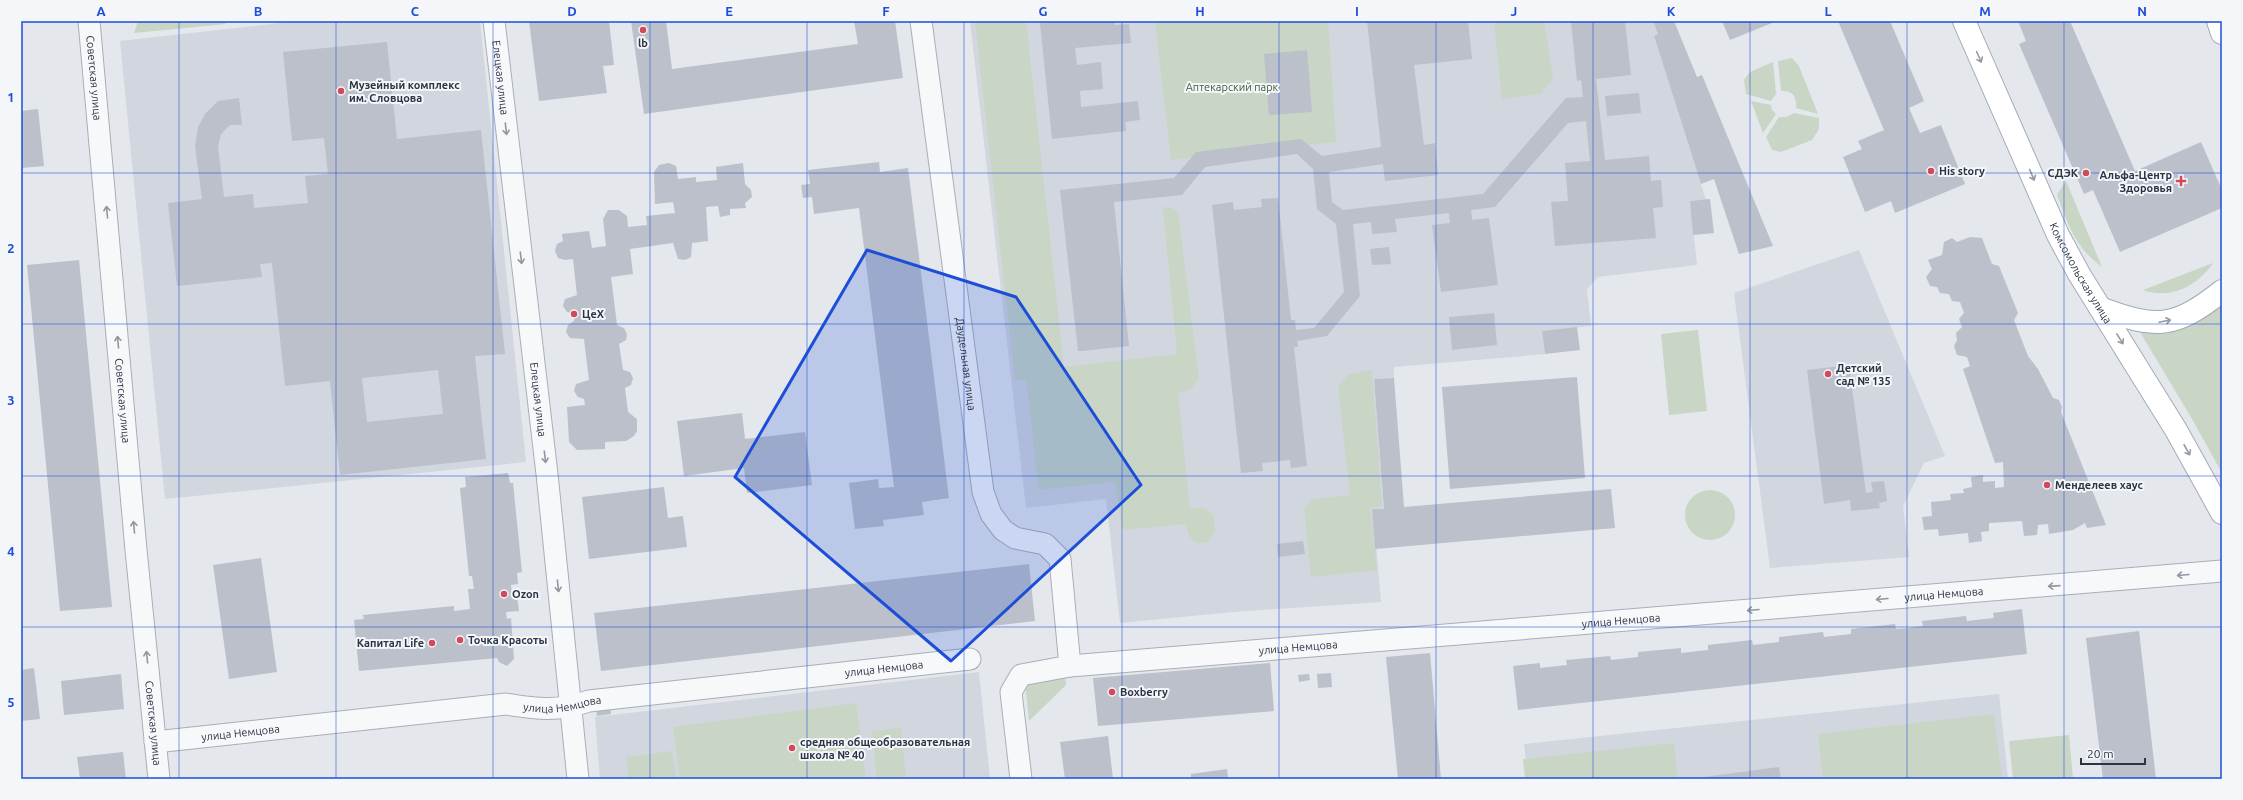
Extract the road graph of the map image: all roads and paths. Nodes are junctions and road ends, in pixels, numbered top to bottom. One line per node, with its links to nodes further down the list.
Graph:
1 (89, 21): 14 (street, Советская улица, one-way to 1)
2 (494, 21): 13 (street, Елецкая улица, one-way to 13)
3 (921, 21): 12 (street, Даудельная улица)
4 (1964, 21): 8 (main road, Комсомольская улица, one-way to 8)
5 (2218, 21): 6 (main road)
6 (2222, 33)
7 (2222, 291): 8 (main road, one-way to 7)
8 (2100, 308): 9 (main road, Комсомольская улица, one-way to 9)
9 (2222, 513)
10 (2222, 571): 12 (street, улица Немцова, one-way to 12)
11 (970, 659): 13 (street, улица Немцова)
12 (1070, 666): 17 (street, улица Немцова)
13 (570, 707): 14 (street, улица Немцова); 16 (street, Елецкая улица)
14 (155, 742): 15 (street, Советская улица)
15 (159, 779)
16 (578, 779)
17 (1021, 779)

